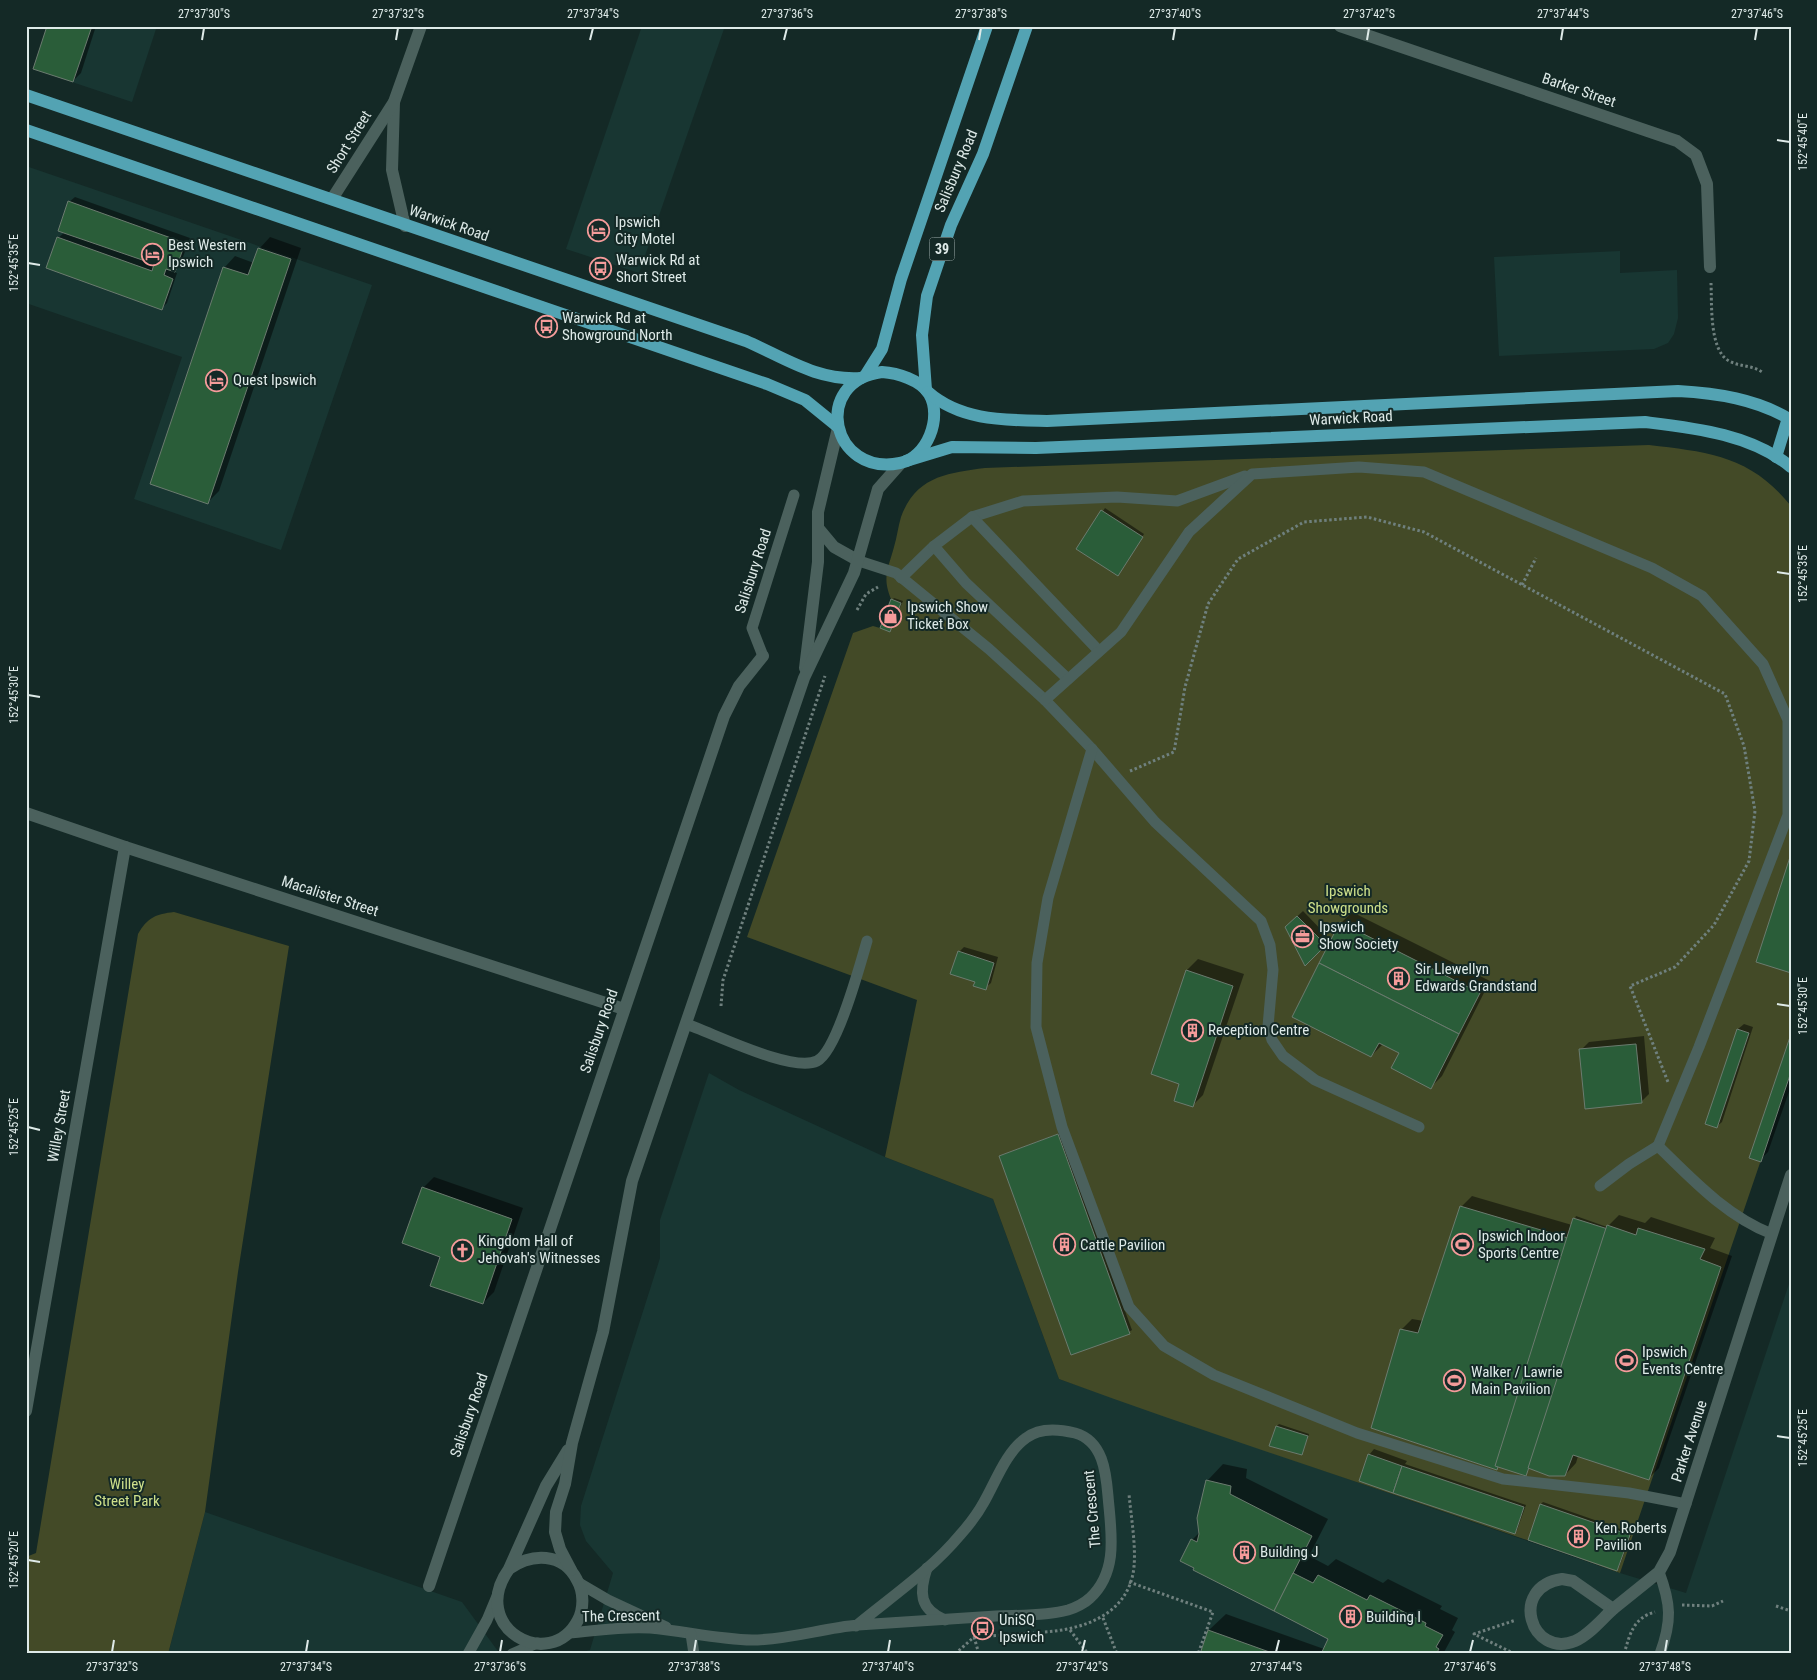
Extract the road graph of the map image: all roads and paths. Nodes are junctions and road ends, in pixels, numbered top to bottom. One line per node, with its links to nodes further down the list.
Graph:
1 (420, 26): 6 (street, Short Street)
2 (987, 26): 12 (main road, Salisbury Road / 39)
3 (1027, 26): 13 (main road, Salisbury Road / 39)
4 (1340, 26): 10 (street, Barker Street)
5 (26, 95): 8 (main road, Warwick Road)
6 (394, 102): 8 (street, Short Street); 9 (street, Short Street)
7 (26, 130): 15 (main road)
8 (332, 199): 9 (main road, Warwick Road)
9 (405, 226): 12 (main road, Warwick Road)
10 (1710, 267): 11 (path)
11 (1762, 372)
12 (863, 377): 13 (main road); 15 (main road)
13 (927, 391): 14 (main road, Warwick Road); 18 (main road)
14 (1789, 419): 17 (main road)
15 (838, 427): 18 (main road); 23 (street)
16 (1791, 448): 17 (main road)
17 (1776, 457): 18 (main road, Warwick Road); 19 (main road, Warwick Road)
18 (904, 462): 26 (street)
19 (1791, 467)
20 (1252, 474): 22 (lane); 31 (lane); 39 (lane)
21 (794, 495): 32 (lane, Salisbury Road)
22 (972, 517): 24 (lane); 31 (lane)
23 (819, 529): 26 (street); 34 (street)
24 (934, 546): 27 (lane); 35 (lane)
25 (1536, 558): 28 (path)
26 (859, 561): 27 (lane); 34 (street)
27 (901, 578): 36 (lane)
28 (1522, 585): 38 (path); 46 (path)
29 (878, 587): 30 (path)
30 (853, 616)
31 (1099, 651): 35 (lane)
32 (763, 656): 44 (street, Salisbury Road)
33 (826, 674): 43 (path)
34 (804, 678): 45 (street)
35 (1068, 679): 36 (lane)
36 (1045, 700): 37 (lane)
37 (1092, 749): 38 (lane); 54 (lane)
38 (1118, 776): 47 (lane)
39 (1790, 791): 46 (lane)
40 (26, 813): 41 (street, Macalister Street)
41 (124, 847): 44 (street, Macalister Street); 52 (street, Willey Street)
42 (867, 942): 45 (lane)
43 (721, 1006)
44 (624, 1009): 61 (street, Salisbury Road)
45 (686, 1024): 53 (street)
46 (1676, 1103): 48 (lane)
47 (1419, 1126)
48 (1658, 1146): 50 (lane); 51 (lane)
49 (1791, 1175): 51 (street, Parker Avenue)
50 (1600, 1186)
51 (1772, 1234): 54 (street, Parker Avenue)
52 (26, 1411)
53 (572, 1443): 56 (street); 57 (street)
54 (1686, 1504): 58 (street, Parker Avenue)
55 (927, 1568): 67 (lane, The Crescent); 69 (lane); 70 (lane, The Crescent)
56 (509, 1569): 57 (street); 62 (street)
57 (571, 1570): 60 (street)
58 (1659, 1572): 64 (street, Parker Avenue); 86 (lane)
59 (1129, 1582): 84 (path)
60 (579, 1583): 72 (lane, The Crescent); 73 (street)
61 (428, 1586)
62 (497, 1596): 76 (street); 77 (lane)
63 (1776, 1606): 65 (path)
64 (1613, 1609): 66 (street, Parker Avenue); 66 (street)
65 (1791, 1611)
66 (1530, 1617): 85 (path)
67 (969, 1618): 69 (lane, The Crescent); 75 (path)
68 (1103, 1618): 83 (path)
69 (946, 1620): 70 (lane, The Crescent)
70 (856, 1626): 74 (lane, The Crescent)
71 (1070, 1630): 82 (path)
72 (674, 1631): 73 (lane, The Crescent); 74 (lane, The Crescent)
73 (568, 1633): 76 (street)
74 (691, 1634): 79 (lane)
75 (974, 1637): 80 (path); 81 (path)
76 (537, 1643): 78 (lane)
77 (468, 1654)
78 (512, 1654)
79 (694, 1654)
80 (955, 1654)
81 (979, 1654)
82 (1088, 1654)
83 (1116, 1654)
84 (1198, 1654)
85 (1515, 1654)
86 (1660, 1654)

